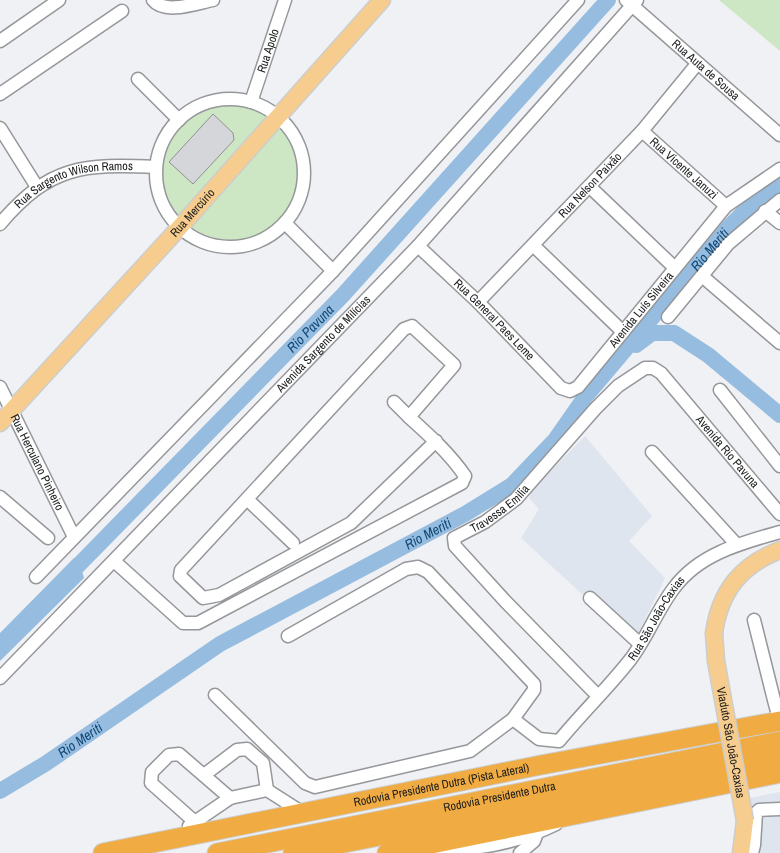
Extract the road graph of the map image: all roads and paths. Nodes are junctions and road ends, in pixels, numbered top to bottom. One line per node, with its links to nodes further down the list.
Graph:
1 (59, 0): 9 (street)
2 (153, 0): 3 (street)
3 (213, 0)
4 (286, 0): 13 (street, Rua Apolo)
5 (382, 0): 14 (main road, Rua Mercúrio)
6 (578, 0): 33 (street)
7 (630, 2): 10 (street, Rua Auta de Sousa); 30 (street, Avenida Sargento de Milícias)
8 (122, 11): 12 (street)
9 (0, 41)
10 (697, 64): 17 (street, Rua Nelson Paixão); 18 (street, Rua Auta de Sousa)
11 (138, 79): 15 (street)
12 (0, 94)
13 (251, 102): 14 (street); 15 (street)
14 (278, 116): 26 (street); 29 (main road, Rua Mercúrio)
15 (179, 120): 19 (street)
16 (0, 128): 21 (street)
17 (642, 130): 22 (street, Rua Nelson Paixão); 24 (street, Rua Vicente Januzi)
18 (780, 135)
19 (156, 167): 21 (street, Rua Sargento Wilson Ramos); 29 (street)
20 (780, 169): 24 (street, Avenida Luís Silveira)
21 (36, 187): 28 (street, Rua Sargento Wilson Ramos)
22 (590, 187): 31 (street, Rua Nelson Paixão); 32 (street)
23 (780, 200): 25 (street, Avenida Luís Silveira)
24 (726, 206): 32 (street, Avenida Luís Silveira)
25 (766, 211): 27 (street); 34 (street, Avenida Luís Silveira)
26 (285, 223): 29 (street); 33 (street)
27 (780, 223)
28 (0, 224)
29 (179, 228): 44 (main road, Rua Mercúrio)
30 (418, 246): 35 (street, Rua General Paes Leme); 59 (street, Avenida Sargento de Milícias)
31 (534, 246): 35 (street, Rua Nelson Paixão); 37 (street)
32 (675, 268): 37 (street, Avenida Luís Silveira)
33 (333, 270): 55 (street)
34 (702, 276): 36 (street, Avenida Luís Silveira); 38 (street)
35 (478, 302): 42 (street, Rua General Paes Leme)
36 (668, 317)
37 (623, 332): 42 (street, Avenida Luís Silveira)
38 (780, 343)
39 (0, 387): 44 (street, Rua Herculano Pinheiro)
40 (675, 388): 52 (street, Avenida Rio Pavuna); 67 (street, Travessa Emilia)
41 (720, 390): 49 (street)
42 (570, 391)
43 (394, 402): 45 (street)
44 (12, 410): 46 (main road, Rua Mercúrio); 55 (street, Rua Herculano Pinheiro)
45 (409, 417): 47 (street); 51 (street)
46 (0, 423)
47 (436, 441): 51 (street); 59 (street)
48 (652, 452): 57 (street)
49 (780, 466)
50 (0, 497): 54 (street)
51 (247, 499): 56 (street)
52 (780, 514)
53 (780, 532): 57 (street, Rua São João-Caxias)
54 (48, 538)
55 (74, 538): 60 (street)
56 (292, 543)
57 (737, 545): 64 (street, Rua São João-Caxias)
58 (780, 550): 92 (main road, Viaduto São João-Caxias, bridge)
59 (114, 561): 65 (street, Avenida Sargento de Milícias)
60 (36, 577)
61 (590, 598): 64 (street)
62 (754, 620): 68 (street)
63 (288, 636): 69 (street)
64 (640, 644): 67 (street, Rua São João-Caxias)
65 (0, 678)
66 (215, 694): 69 (street)
67 (598, 696): 69 (street, Rua São João-Caxias)
68 (780, 711)
69 (513, 719)
70 (780, 721): 78 (highway, Rodovia Presidente Dutra (Pista Lateral))
71 (780, 741): 73 (highway, Rodovia Presidente Dutra)
72 (780, 757): 89 (highway, Rodovia Presidente Dutra)
73 (698, 758): 78 (highway); 88 (highway, Rodovia Presidente Dutra)
74 (780, 773): 81 (highway)
75 (204, 775): 76 (street); 77 (street); 82 (street)
76 (267, 790): 77 (street); 80 (street)
77 (230, 798): 82 (street)
78 (338, 806): 80 (highway, Rodovia Presidente Dutra (Pista Lateral))
79 (780, 809): 93 (street)
80 (303, 813): 84 (highway, Rodovia Presidente Dutra (Pista Lateral))
81 (571, 817): 83 (street); 85 (highway)
82 (195, 822): 84 (street)
83 (537, 833): 86 (street); 91 (street)
84 (168, 840): 87 (highway, Rodovia Presidente Dutra (Pista Lateral))
85 (421, 846): 86 (street); 90 (highway)
86 (469, 852)
87 (103, 853)
88 (217, 853)
89 (293, 853)
90 (387, 853)
91 (520, 853)
92 (742, 853)
93 (752, 853)

